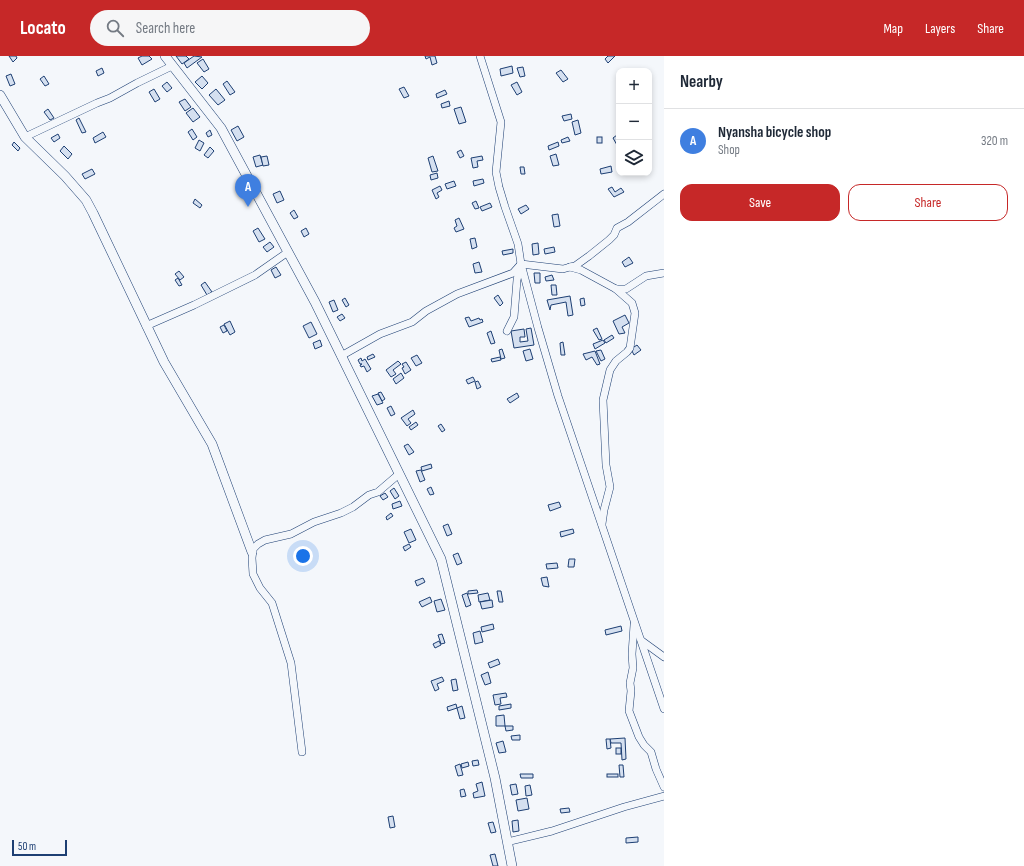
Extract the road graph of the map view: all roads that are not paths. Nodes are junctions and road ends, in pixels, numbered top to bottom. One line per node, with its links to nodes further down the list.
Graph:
1 (165, 56): 3 (street)
2 (480, 56): 8 (street)
3 (172, 66): 5 (street); 7 (street)
4 (0, 95): 5 (street)
5 (25, 137): 12 (street)
6 (664, 194): 9 (street)
7 (288, 252): 12 (street); 14 (street)
8 (521, 264): 9 (street); 13 (street); 14 (street); 16 (street)
9 (570, 268): 11 (street)
10 (664, 273): 11 (street)
11 (616, 289): 16 (street)
12 (146, 326): 17 (street)
13 (507, 331)
14 (341, 356): 15 (street)
15 (399, 474): 17 (street); 25 (street)
16 (602, 526): 18 (street)
17 (252, 552): 22 (street)
18 (634, 621): 19 (street); 23 (street)
19 (642, 641): 20 (street); 21 (street)
20 (664, 657)
21 (664, 709)
22 (302, 752)
23 (664, 787)
24 (664, 796): 25 (street)
25 (507, 842): 26 (street)
26 (512, 866)

